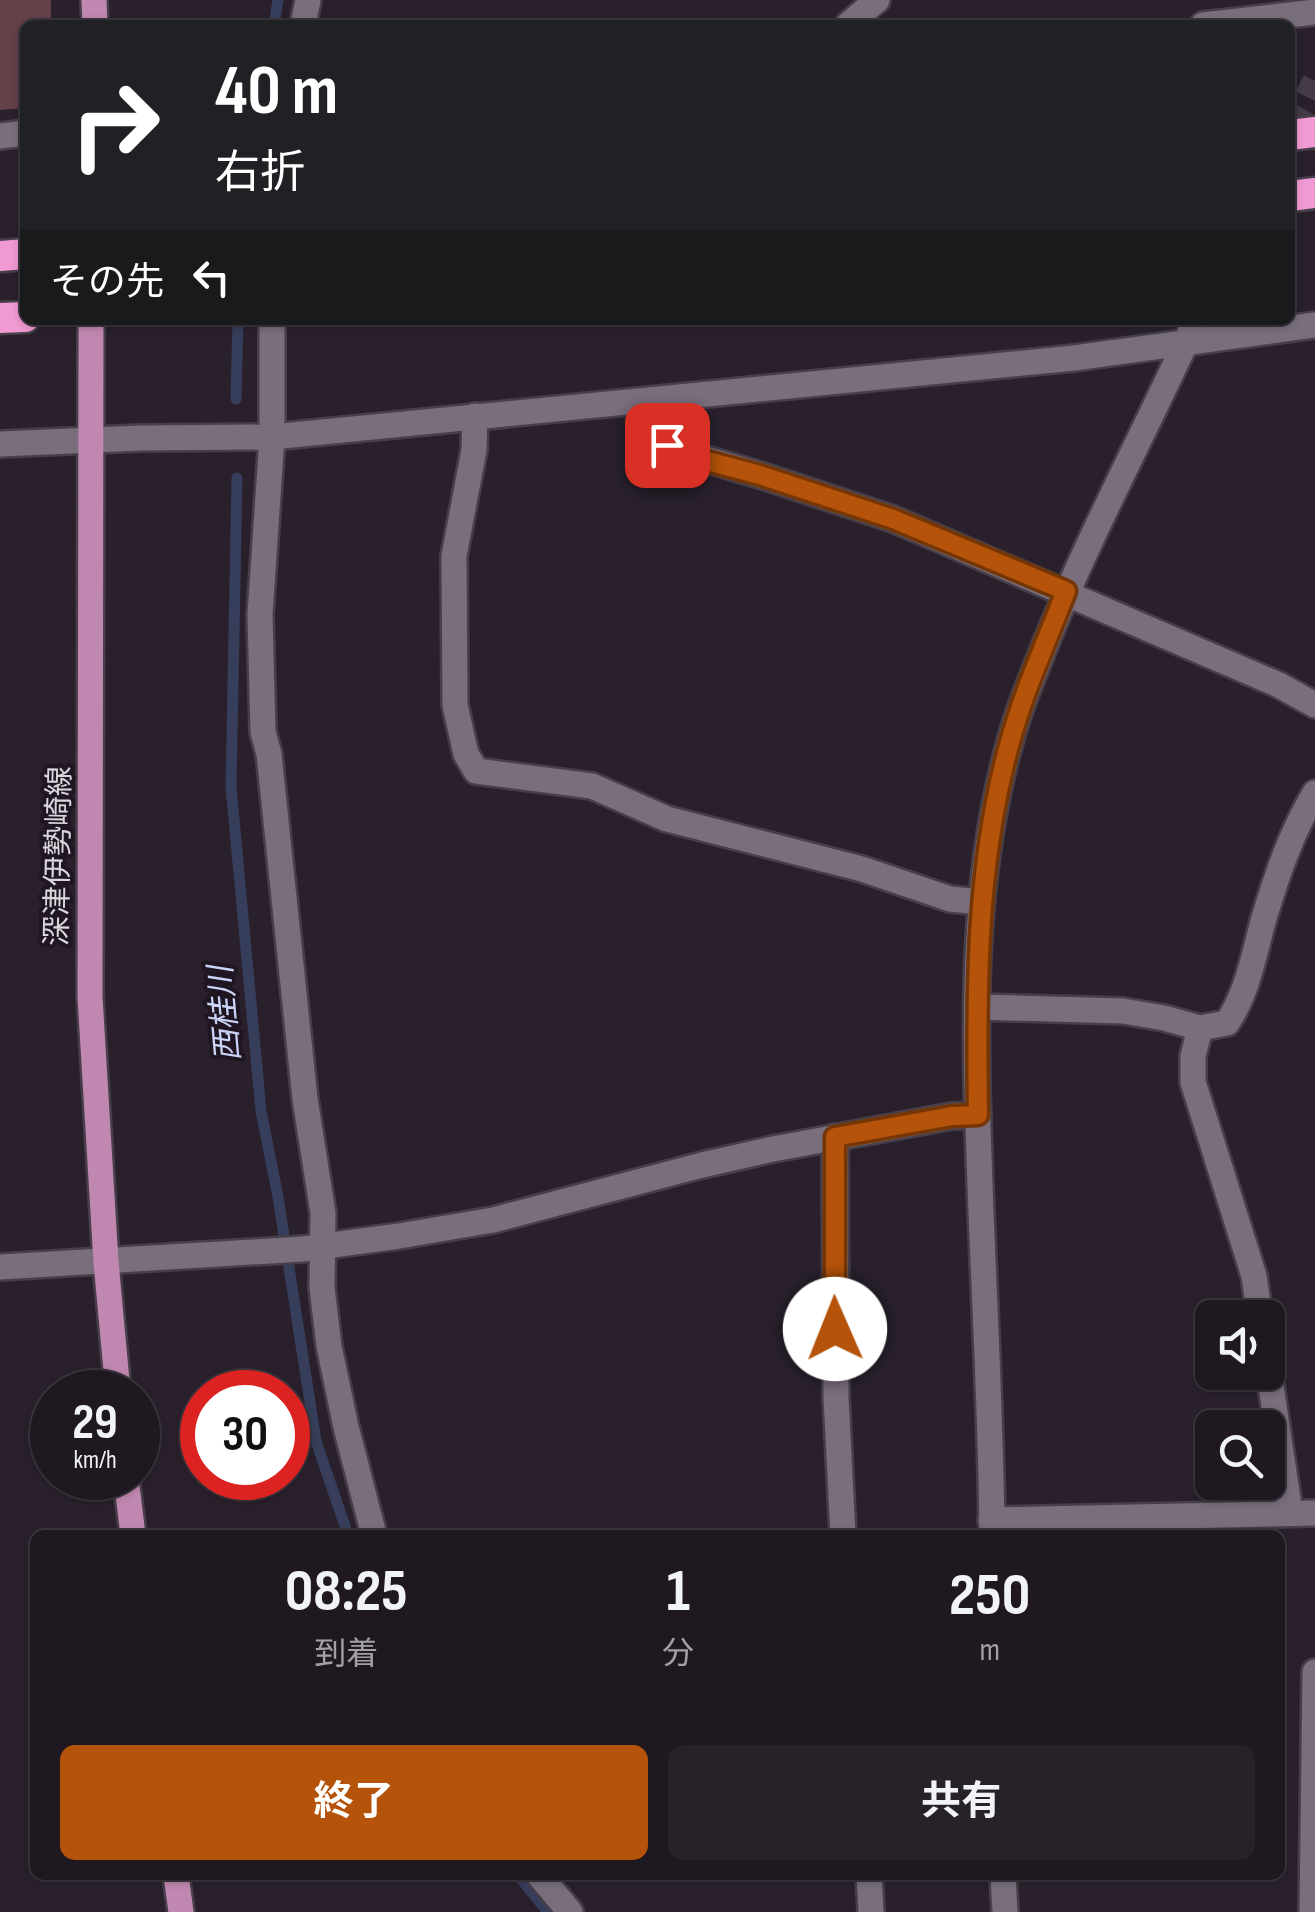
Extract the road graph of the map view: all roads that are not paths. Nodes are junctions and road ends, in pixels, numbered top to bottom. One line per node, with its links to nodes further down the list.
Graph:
1 (876, 0): 3 (street)
2 (1315, 12): 4 (street)
3 (854, 20)
4 (1246, 20)
5 (91, 325): 12 (main road, 深津伊勢崎線)
6 (272, 325): 11 (street)
7 (1315, 325): 8 (street)
8 (1191, 331): 9 (street); 14 (street)
9 (655, 400): 10 (street); 14 (street)
10 (476, 416): 11 (street); 17 (street)
11 (272, 437): 12 (street); 22 (street)
12 (89, 440): 13 (street); 23 (main road, 深津伊勢崎線)
13 (0, 444)
14 (1066, 591): 15 (street); 17 (street)
15 (1315, 705)
16 (1315, 794): 19 (street)
17 (982, 902): 18 (street)
18 (976, 1006): 19 (street); 20 (street)
19 (1200, 1028): 25 (street)
20 (978, 1115): 21 (street); 30 (street)
21 (835, 1137): 22 (street); 33 (street)
22 (313, 1247): 23 (street); 32 (street)
23 (106, 1262): 24 (street); 26 (main road, 深津伊勢崎線)
24 (0, 1268)
25 (1257, 1300)
26 (116, 1370)
27 (1274, 1390): 29 (street)
28 (129, 1500): 31 (main road)
29 (1302, 1512): 30 (street)
30 (992, 1527)
31 (132, 1530)
32 (373, 1530)
33 (843, 1530)
34 (1315, 1672): 43 (street)
35 (177, 1880): 39 (main road)
36 (543, 1880): 40 (street)
37 (870, 1880): 41 (street)
38 (1003, 1880): 42 (street)
39 (181, 1912)
40 (570, 1912)
41 (871, 1912)
42 (1004, 1912)
43 (1312, 1912)

